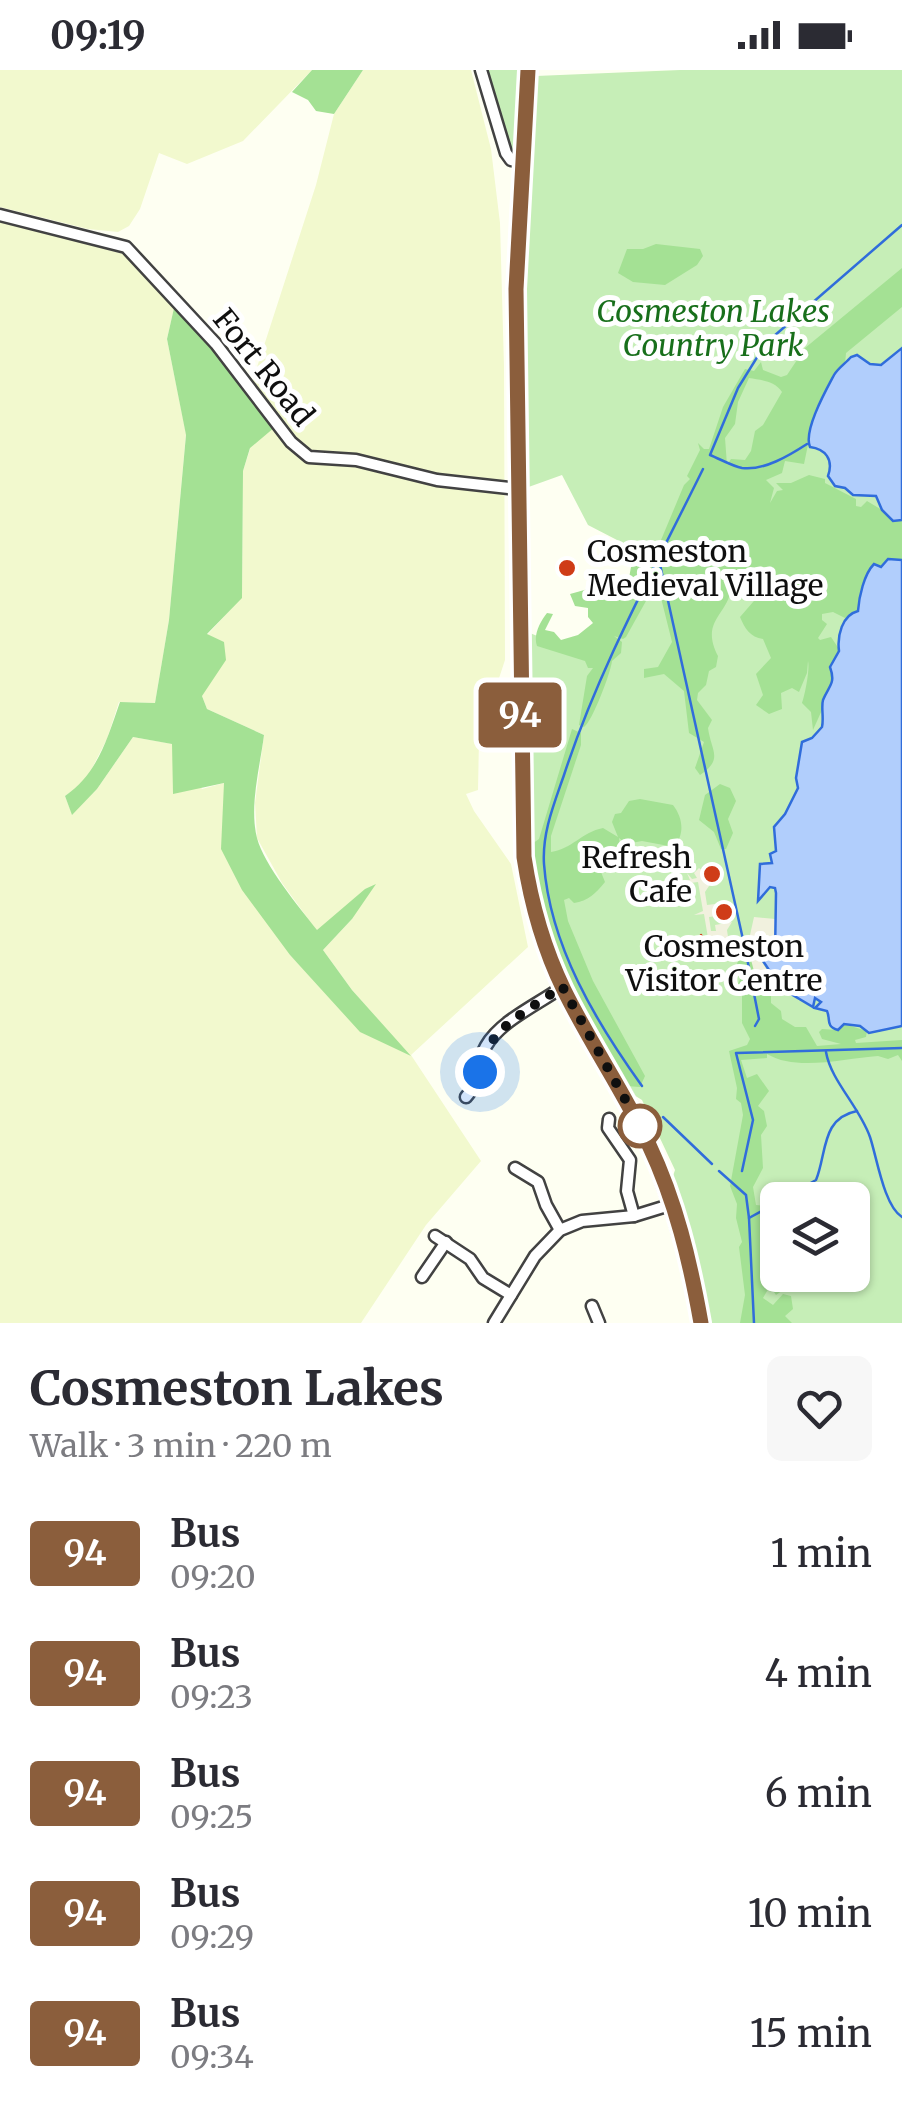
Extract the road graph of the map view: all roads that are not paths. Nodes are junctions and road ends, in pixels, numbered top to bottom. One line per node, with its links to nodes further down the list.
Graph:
1 (481, 70): 3 (street)
2 (528, 70): 3 (main road)
3 (521, 162): 5 (main road)
4 (0, 215): 5 (street, Fort Road)
5 (518, 489): 6 (main road)
6 (562, 986): 7 (street); 10 (main road)
7 (466, 1097)
8 (610, 1120): 11 (street)
9 (515, 1168): 12 (street)
10 (673, 1204): 11 (street); 20 (main road)
11 (634, 1216): 12 (street)
12 (560, 1230): 16 (street)
13 (435, 1236): 14 (street)
14 (446, 1242): 15 (street); 16 (street)
15 (422, 1277)
16 (511, 1295): 18 (street)
17 (592, 1306): 19 (street)
18 (494, 1323)
19 (600, 1323)
20 (701, 1323)

